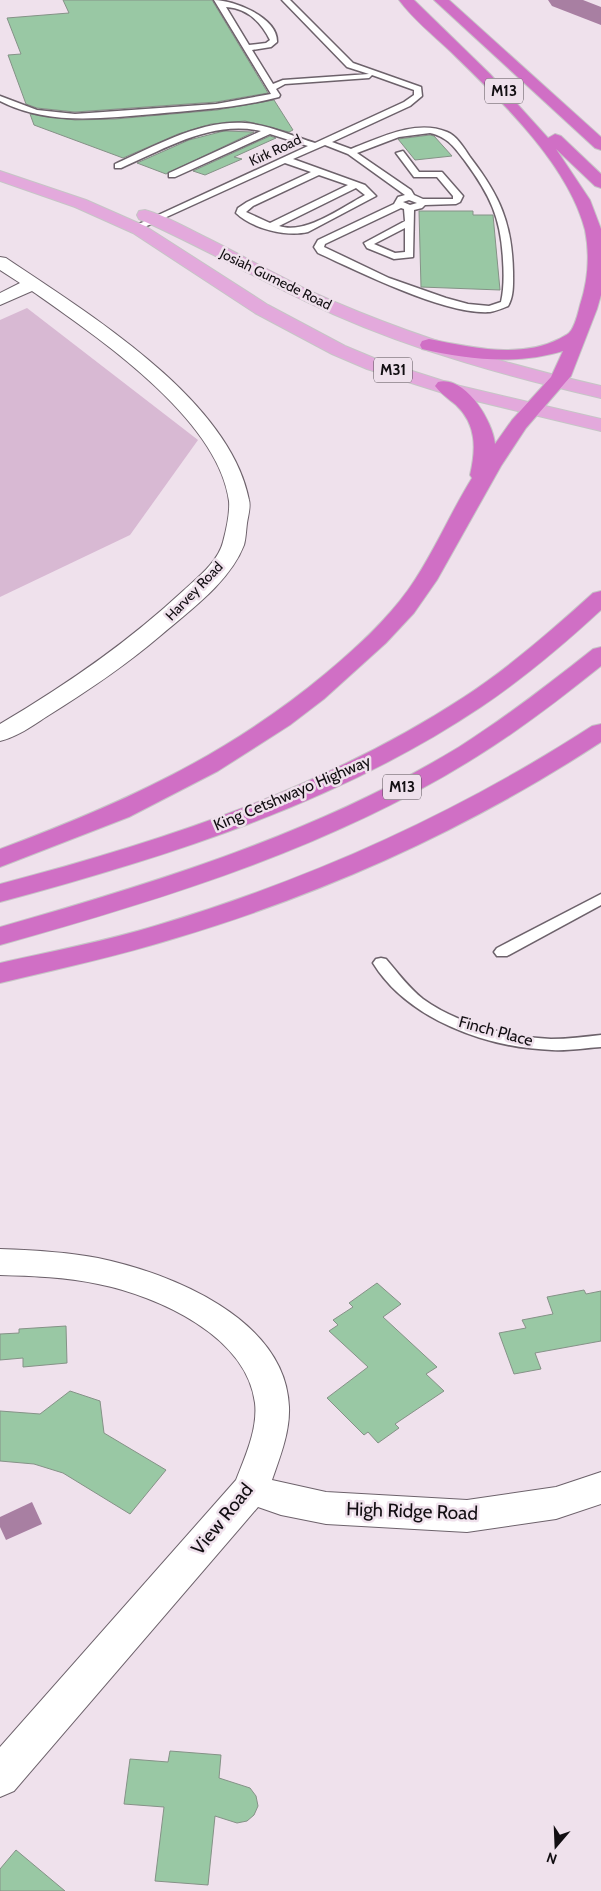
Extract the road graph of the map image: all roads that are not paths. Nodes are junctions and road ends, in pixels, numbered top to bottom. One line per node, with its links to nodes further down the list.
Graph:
1 (286, 0): 7 (lane)
2 (406, 0): 22 (highway, M13); 32 (highway)
3 (441, 0): 5 (highway, M13)
4 (220, 2): 6 (lane); 6 (lane)
5 (468, 24): 10 (highway); 13 (highway, M13)
6 (247, 48): 8 (lane)
7 (378, 76): 8 (lane); 12 (lane, Kirk Road)
8 (271, 88): 9 (lane)
9 (0, 98)
10 (601, 125)
11 (269, 131): 12 (lane); 18 (lane); 20 (lane)
12 (321, 144): 14 (lane); 16 (lane, Kirk Road)
13 (601, 145)
14 (351, 152): 24 (lane); 24 (lane)
15 (400, 153): 24 (lane)
16 (286, 160): 19 (lane); 25 (lane, Kirk Road)
17 (0, 164): 25 (main road, Josiah Gumede Road / M31)
18 (118, 166)
19 (319, 172): 23 (lane); 27 (lane)
20 (172, 175)
21 (0, 176): 28 (main road, Josiah Gumede Road / M31)
22 (601, 183)
23 (355, 185): 27 (lane); 27 (lane)
24 (407, 203): 26 (lane)
25 (155, 219): 28 (lane, Kirk Road); 33 (main road, Josiah Gumede Road / M31)
26 (409, 222): 26 (lane)
27 (272, 226)
28 (135, 228): 35 (main road, Josiah Gumede Road / M31)
29 (4, 270): 30 (street, Harvey Road)
30 (33, 284): 31 (street); 43 (street, Harvey Road)
31 (0, 300)
32 (578, 336): 33 (highway); 34 (highway)
33 (429, 345): 34 (main road, Josiah Gumede Road / M31)
34 (557, 382): 36 (main road, Josiah Gumede Road); 37 (highway)
35 (445, 386): 37 (main road, Josiah Gumede Road / M31); 39 (highway)
36 (601, 392)
37 (530, 410): 38 (main road, Josiah Gumede Road); 39 (highway)
38 (601, 425)
39 (476, 488): 44 (highway)
40 (601, 598): 45 (highway, King Cetshwayo Highway / M13)
41 (601, 654): 47 (highway, M13)
42 (601, 731): 50 (highway)
43 (0, 734)
44 (0, 858)
45 (0, 893)
46 (601, 899): 48 (lane)
47 (0, 936)
48 (502, 952)
49 (381, 963): 51 (lane, Finch Place)
50 (0, 973)
51 (601, 1041)
52 (0, 1262): 54 (street, View Road)
53 (601, 1488): 54 (street, High Ridge Road)
54 (251, 1489): 55 (street, View Road)
55 (0, 1777)

